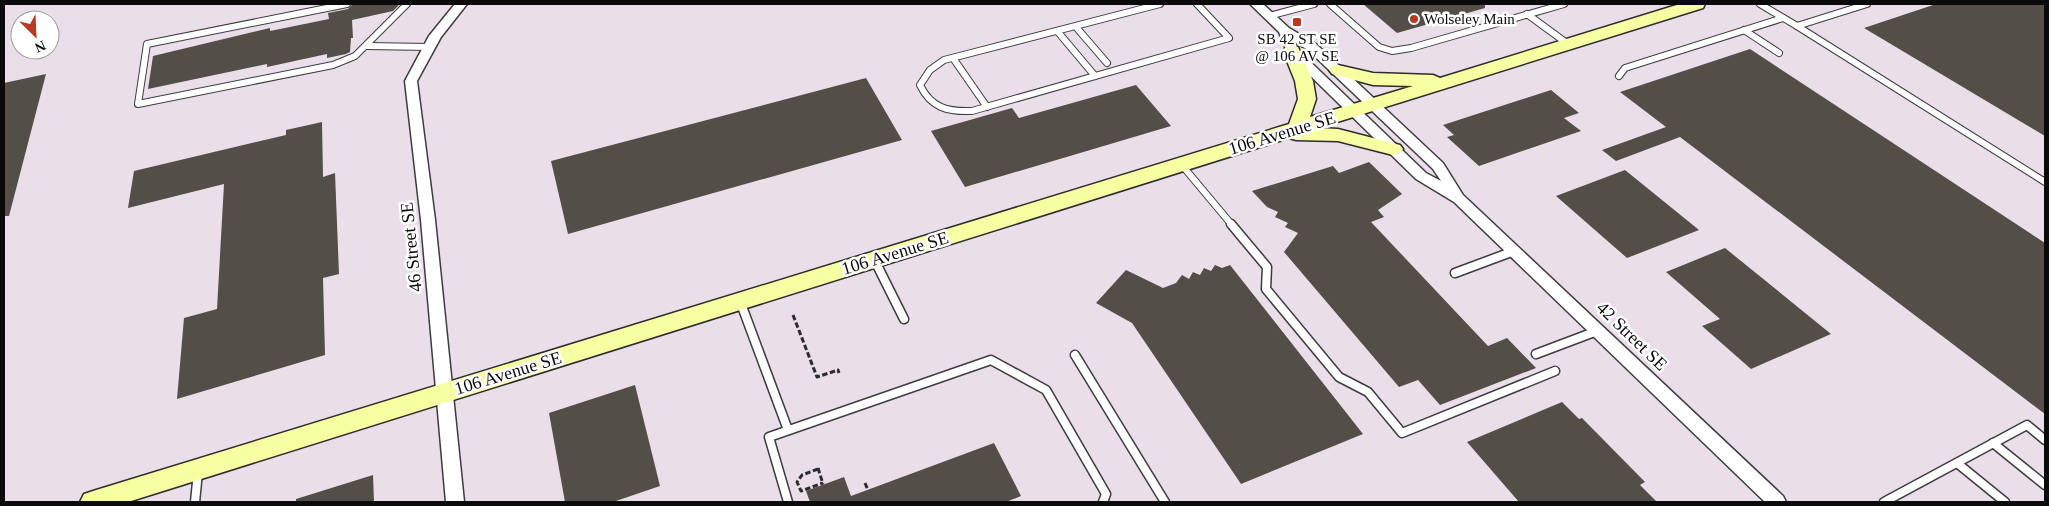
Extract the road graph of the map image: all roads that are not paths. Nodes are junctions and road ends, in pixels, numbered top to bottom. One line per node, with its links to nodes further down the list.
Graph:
1 (347, 4): 22 (lane)
2 (407, 4): 22 (lane)
3 (461, 4): 23 (street, 46 Street SE)
4 (1160, 4): 17 (lane)
5 (1197, 4): 29 (lane)
6 (1256, 4): 14 (street, 42 Street SE)
7 (1314, 4): 14 (lane)
8 (1330, 4): 13 (lane)
9 (1564, 4): 13 (lane)
10 (1697, 4): 21 (street, 106 Avenue SE)
11 (1760, 4): 15 (lane)
12 (1867, 4): 16 (lane)
13 (1528, 14): 21 (lane)
14 (1269, 16): 20 (street, 42 Street SE)
15 (1783, 18): 16 (lane); 18 (lane)
16 (1798, 26): 38 (lane)
17 (1076, 27): 19 (lane); 27 (lane)
18 (1744, 30): 25 (lane); 30 (lane)
19 (1058, 32): 26 (lane); 29 (lane)
20 (1285, 32): 24 (street, 42 Street SE); 28 (street, 42 Street SE)
21 (1568, 44): 31 (street, 106 Avenue SE)
22 (367, 46): 23 (lane)
23 (429, 47): 49 (street, 46 Street SE)
24 (1292, 51): 34 (street, 42 Street SE); 35 (street)
25 (1779, 53)
26 (953, 58): 33 (lane); 33 (lane)
27 (1107, 63)
28 (1338, 70): 31 (street); 32 (street, 42 Street SE)
29 (1095, 76): 33 (lane)
30 (1618, 76)
31 (1448, 81): 32 (street, 106 Avenue SE)
32 (1374, 105): 34 (street, 106 Avenue SE); 39 (street, 42 Street SE)
33 (986, 107)
34 (1354, 110): 35 (street, 106 Avenue SE); 36 (street, 42 Street SE)
35 (1288, 131): 36 (street); 37 (street, 106 Avenue SE)
36 (1393, 149): 39 (street, 42 Street SE)
37 (1181, 164): 41 (street, 106 Avenue SE); 48 (lane)
38 (2045, 182)
39 (1459, 199): 40 (street, 42 Street SE)
40 (1514, 251): 42 (lane); 45 (street, 42 Street SE)
41 (874, 259): 43 (street, 106 Avenue SE); 44 (lane)
42 (1456, 273)
43 (740, 301): 49 (street, 106 Avenue SE); 50 (lane)
44 (904, 319)
45 (1597, 331): 46 (lane); 62 (street, 42 Street SE)
46 (1536, 354)
47 (1074, 355): 61 (lane)
48 (1555, 371)
49 (444, 393): 54 (street, 106 Avenue SE); 58 (street, 46 Street SE)
50 (788, 430): 59 (lane); 60 (lane)
51 (2045, 440): 52 (lane)
52 (1993, 443): 53 (lane); 55 (lane)
53 (1957, 463): 63 (lane); 64 (lane)
54 (198, 470): 56 (street, 106 Avenue SE); 57 (lane)
55 (2045, 485)
56 (93, 502)
57 (196, 502)
58 (455, 502)
59 (788, 502)
60 (1104, 502)
61 (1165, 502)
62 (1777, 502)
63 (1884, 502)
64 (2005, 502)

